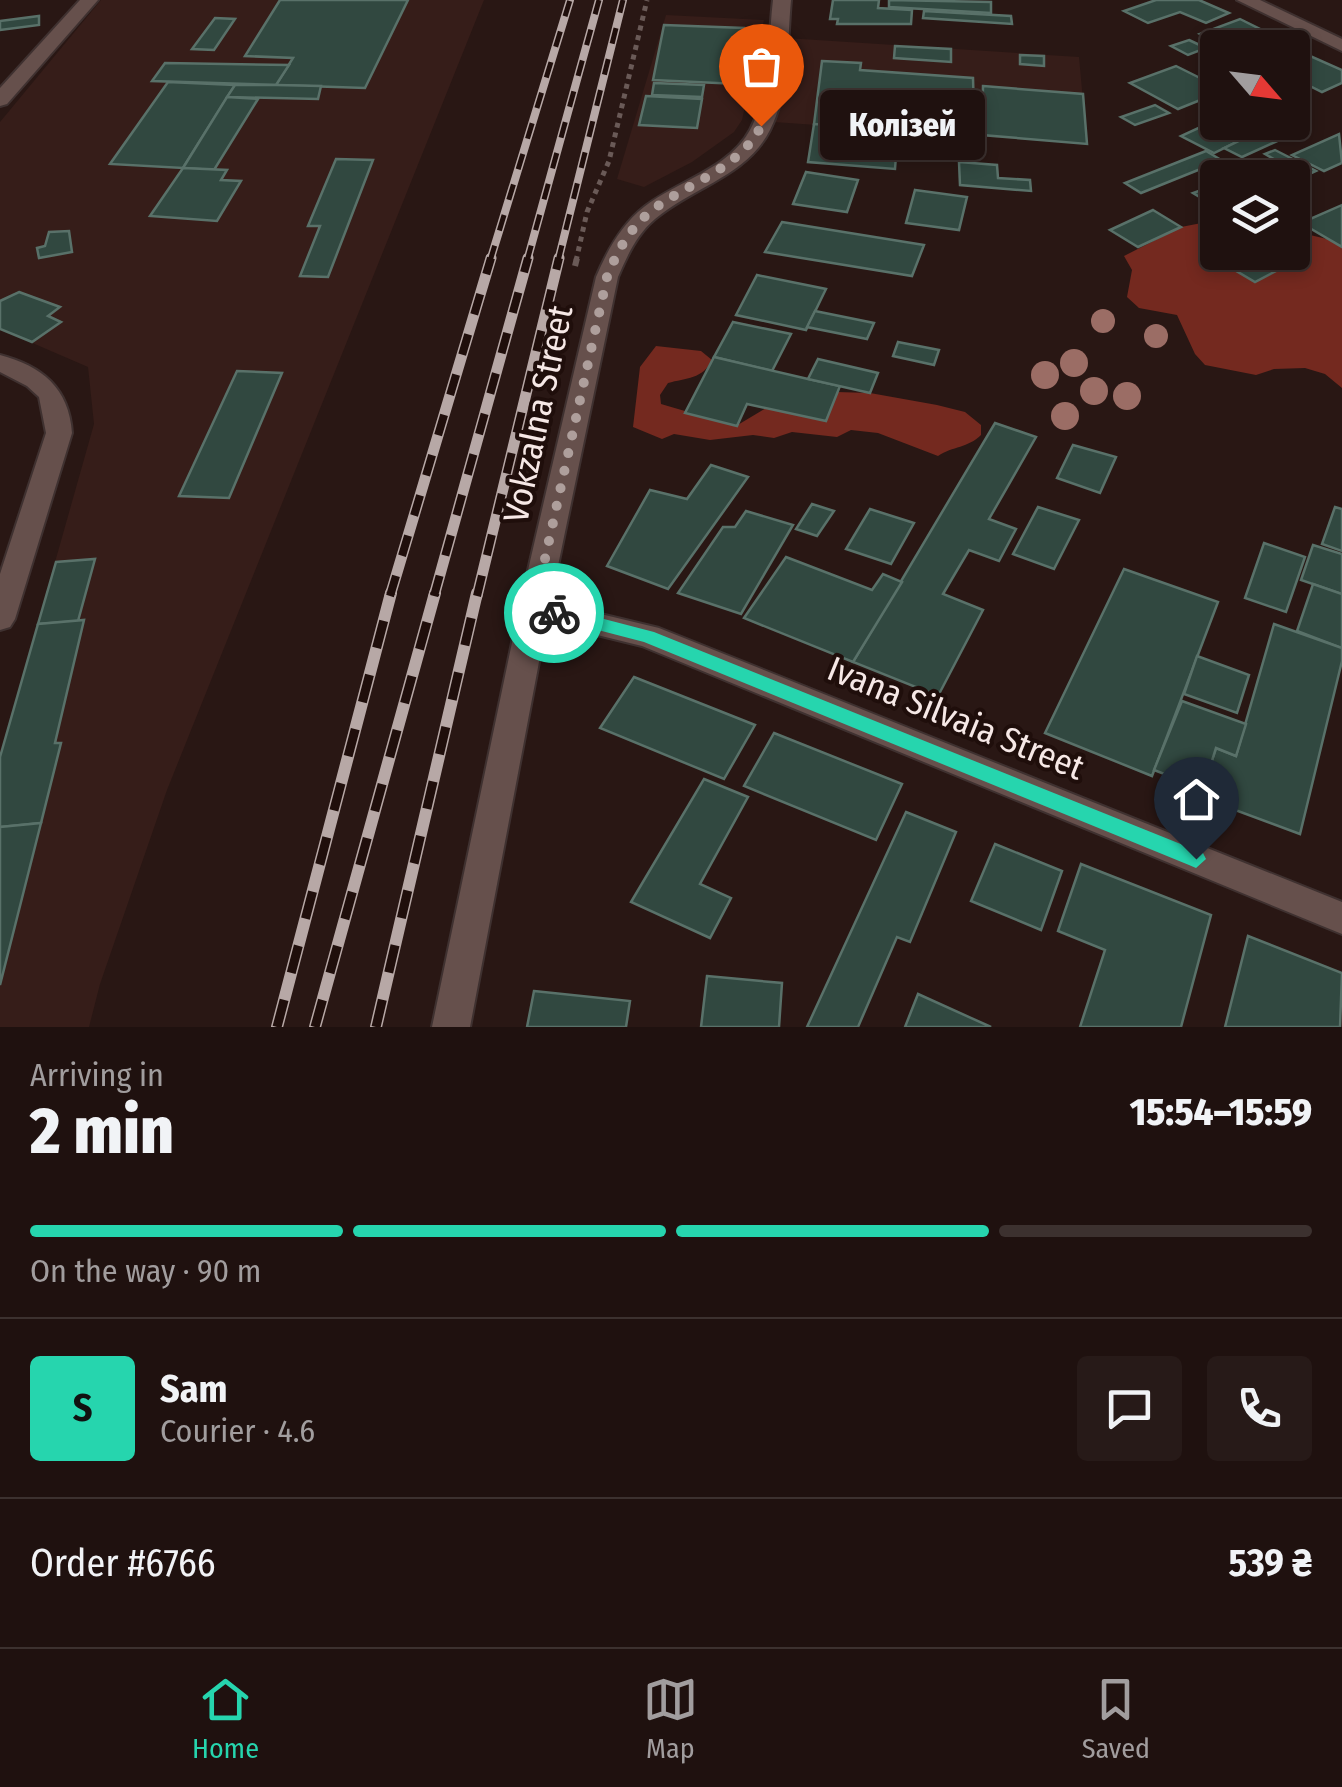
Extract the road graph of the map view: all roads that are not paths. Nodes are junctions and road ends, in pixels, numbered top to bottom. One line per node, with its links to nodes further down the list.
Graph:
1 (88, 0): 5 (street)
2 (782, 0): 7 (street, Vokzalna Street)
3 (1246, 0): 4 (street)
4 (1342, 46)
5 (0, 100)
6 (0, 363): 8 (street)
7 (534, 609): 9 (street, Ivana Silvaia Street); 10 (street, Vokzalna Street)
8 (0, 619)
9 (1342, 918)
10 (452, 1027)

